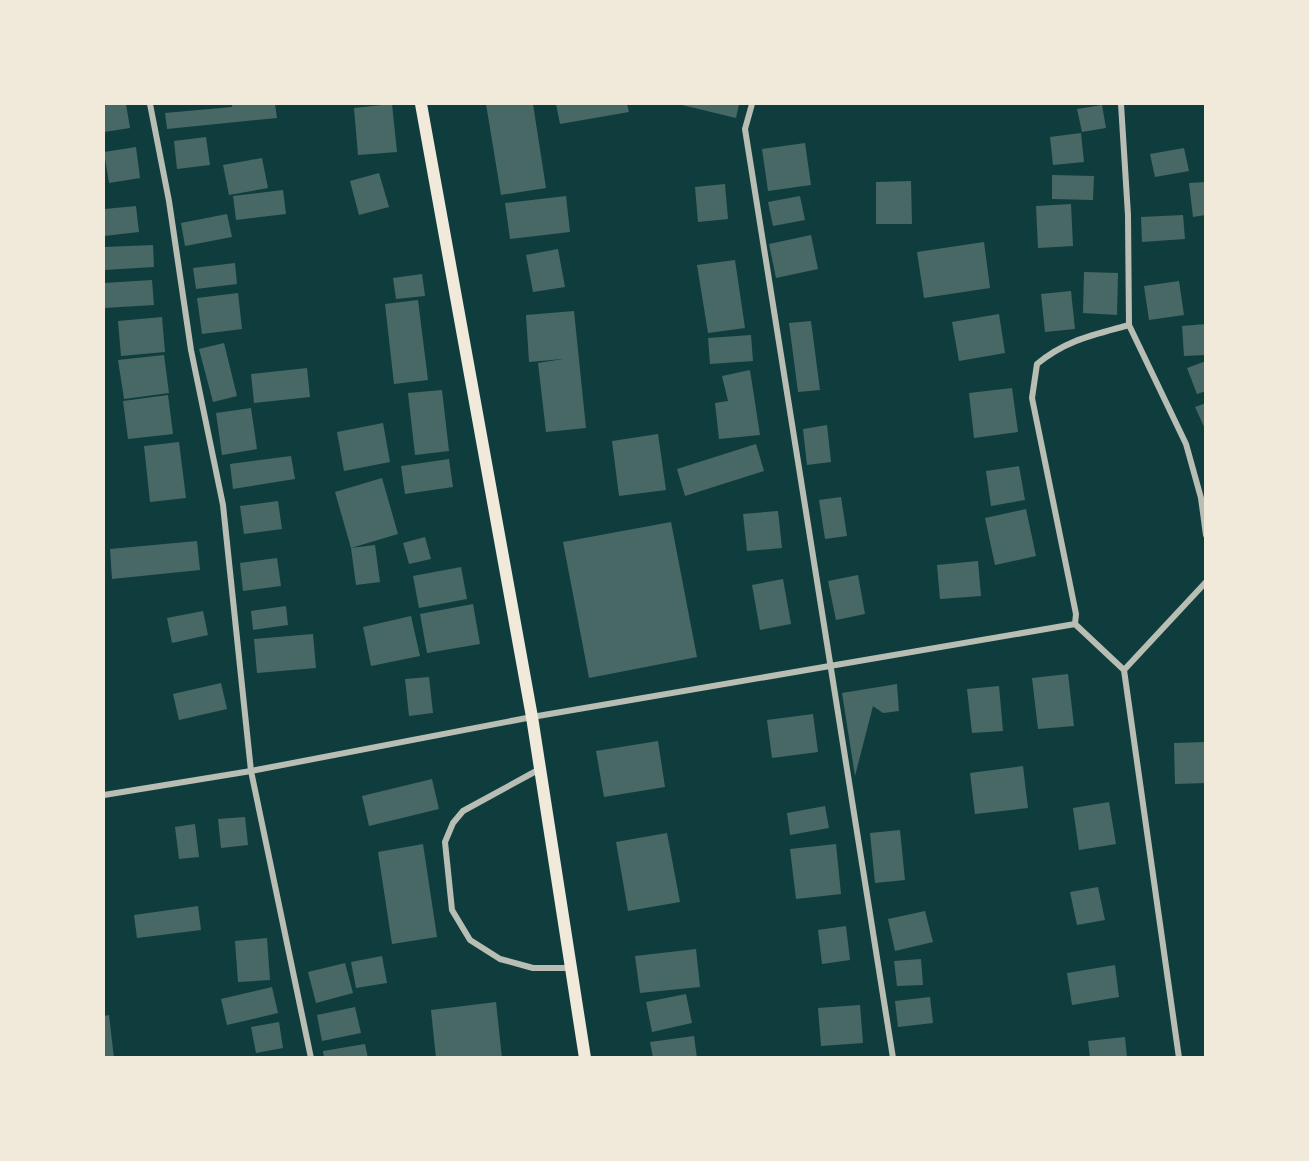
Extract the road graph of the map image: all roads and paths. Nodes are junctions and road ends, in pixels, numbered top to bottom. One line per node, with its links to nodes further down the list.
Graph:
1 (150, 104): 13 (street)
2 (421, 104): 11 (main road)
3 (752, 104): 9 (street)
4 (1121, 104): 5 (street)
5 (1129, 325): 6 (street); 8 (street)
6 (1206, 535)
7 (1206, 582): 10 (street)
8 (1075, 624): 9 (street); 10 (street)
9 (830, 666): 11 (street); 18 (street)
10 (1124, 670): 19 (street)
11 (532, 717): 12 (main road); 13 (street)
12 (538, 770): 15 (main road); 15 (street)
13 (250, 771): 14 (street); 16 (street)
14 (104, 795)
15 (571, 968): 17 (main road)
16 (311, 1058)
17 (585, 1058)
18 (893, 1058)
19 (1179, 1058)

